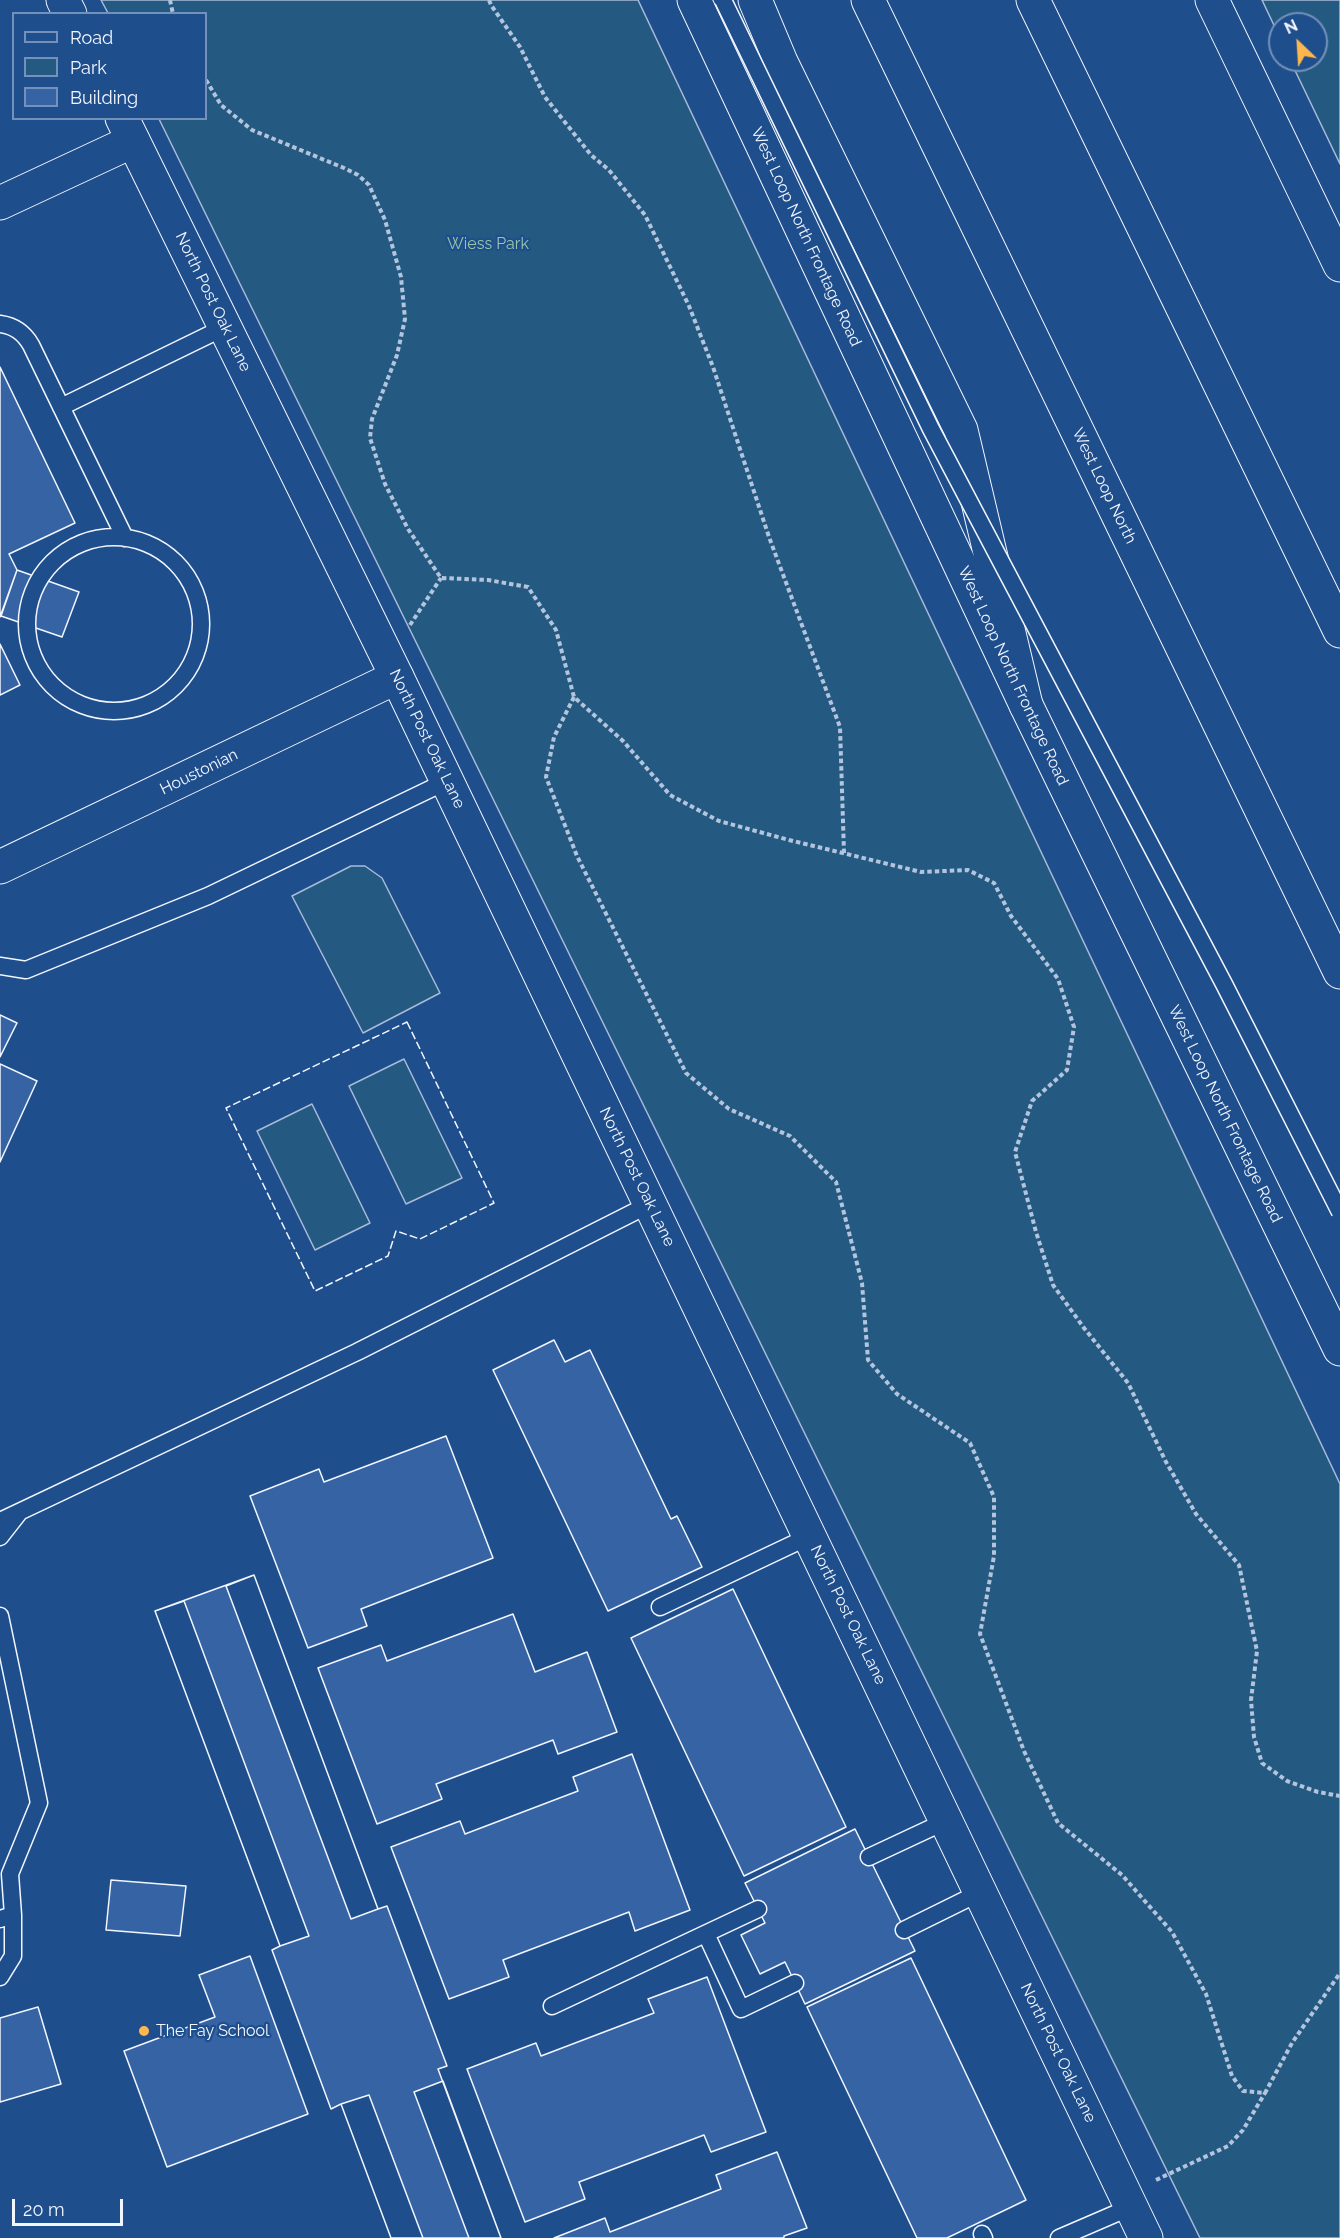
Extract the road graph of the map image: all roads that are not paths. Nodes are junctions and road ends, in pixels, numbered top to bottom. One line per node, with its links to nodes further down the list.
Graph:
1 (694, 0): 16 (main road, West Loop North Frontage Road)
2 (723, 0): 22 (lane, bridge)
3 (756, 0): 16 (main road)
4 (868, 0): 20 (main road, West Loop North)
5 (1033, 0): 14 (main road)
6 (1212, 0): 9 (main road)
7 (128, 130): 8 (main road); 11 (main road, North Post Oak Lane)
8 (0, 203)
9 (1340, 265)
10 (0, 324): 12 (lane)
11 (225, 327): 12 (lane); 15 (main road, North Post Oak Lane)
12 (61, 407): 13 (lane)
13 (125, 538): 13 (lane)
14 (1340, 631)
15 (393, 667): 17 (main road, North Post Oak Lane); 18 (main road, Houstonian)
16 (1026, 705): 23 (main road, West Loop North Frontage Road)
17 (447, 781): 19 (lane); 21 (main road, North Post Oak Lane)
18 (0, 867)
19 (0, 966)
20 (1340, 972)
21 (650, 1204): 24 (lane); 26 (main road, North Post Oak Lane)
22 (1340, 1212)
23 (1340, 1349)
24 (21, 1511): 25 (lane); 27 (lane)
25 (0, 1521)
26 (810, 1536): 28 (lane); 30 (main road, North Post Oak Lane)
27 (0, 1537)
28 (660, 1607)
29 (0, 1616): 34 (lane)
30 (946, 1821): 31 (lane); 32 (main road, North Post Oak Lane)
31 (869, 1857)
32 (981, 1892): 35 (lane); 40 (main road, North Post Oak Lane)
33 (758, 1909): 36 (lane)
34 (7, 1917): 37 (lane)
35 (904, 1930)
36 (706, 1934): 38 (lane); 39 (lane)
37 (0, 1977)
38 (795, 1983)
39 (552, 2006)
40 (1128, 2200): 41 (lane); 42 (main road, North Post Oak Lane)
41 (1059, 2238)
42 (1146, 2238)

